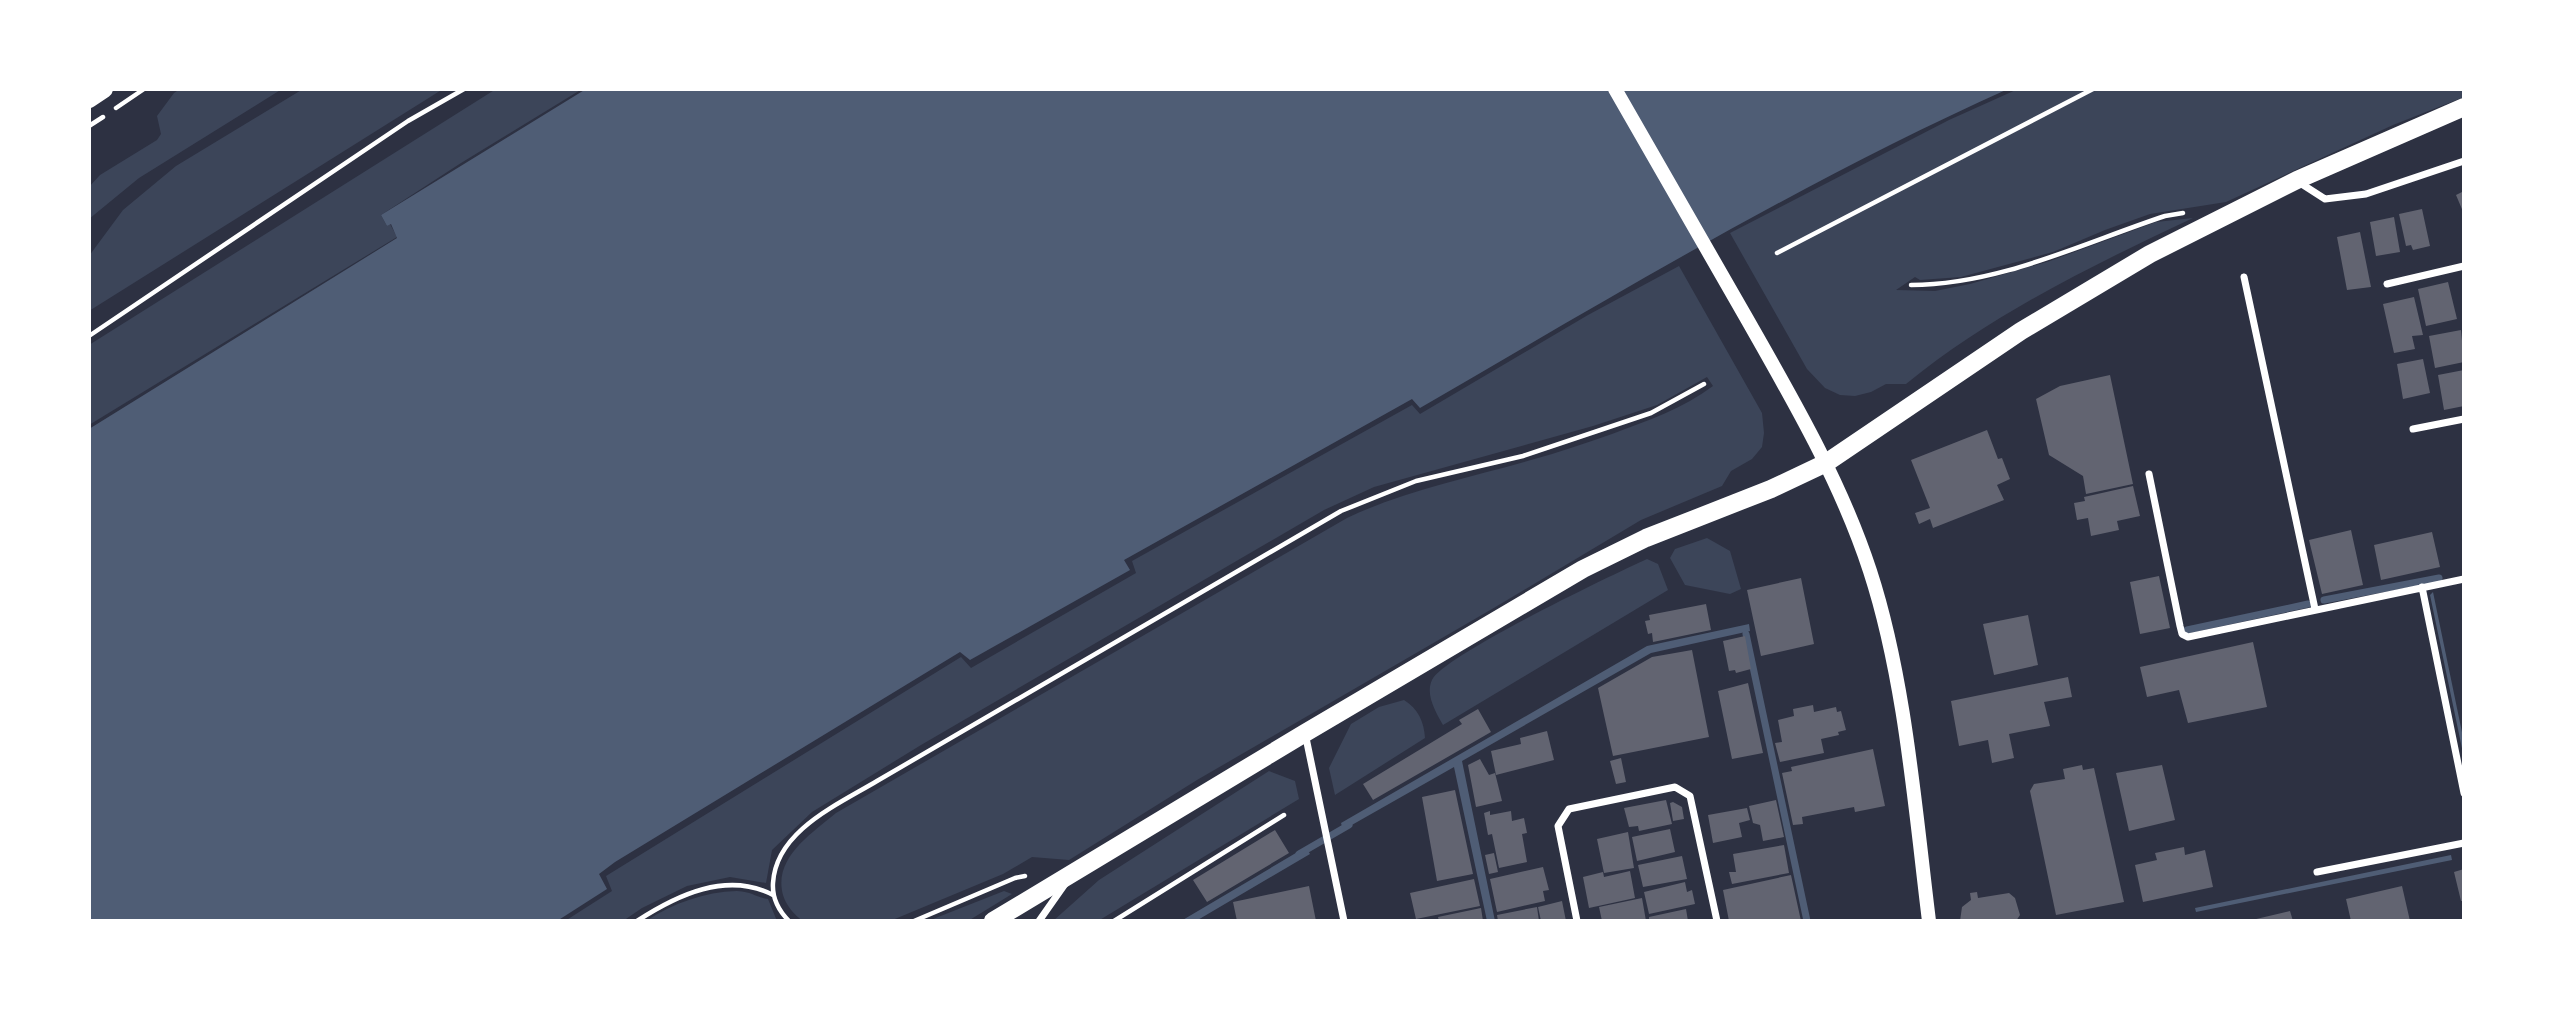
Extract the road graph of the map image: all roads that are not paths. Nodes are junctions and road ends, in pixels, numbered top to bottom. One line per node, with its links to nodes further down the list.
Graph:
1 (104, 89): 3 (main road)
2 (1615, 89): 12 (main road)
3 (89, 99)
4 (2464, 107): 6 (main road)
5 (2464, 161): 6 (street)
6 (2297, 180): 12 (main road)
7 (2464, 266): 9 (street)
8 (2245, 276): 16 (street)
9 (2387, 284)
10 (2464, 419): 11 (street)
11 (2413, 429)
12 (1826, 463): 17 (main road); 27 (main road)
13 (2148, 474): 16 (street)
14 (2464, 579): 15 (street)
15 (2422, 587): 16 (street); 18 (street)
16 (2315, 610)
17 (1305, 733): 20 (main road); 24 (street)
18 (2464, 793)
19 (2464, 843): 21 (street)
20 (1073, 872): 22 (main road); 23 (street)
21 (2317, 872)
22 (993, 921)
23 (1040, 921)
24 (1344, 921)
25 (1577, 921): 26 (street)
26 (1717, 921)
27 (1929, 921)

